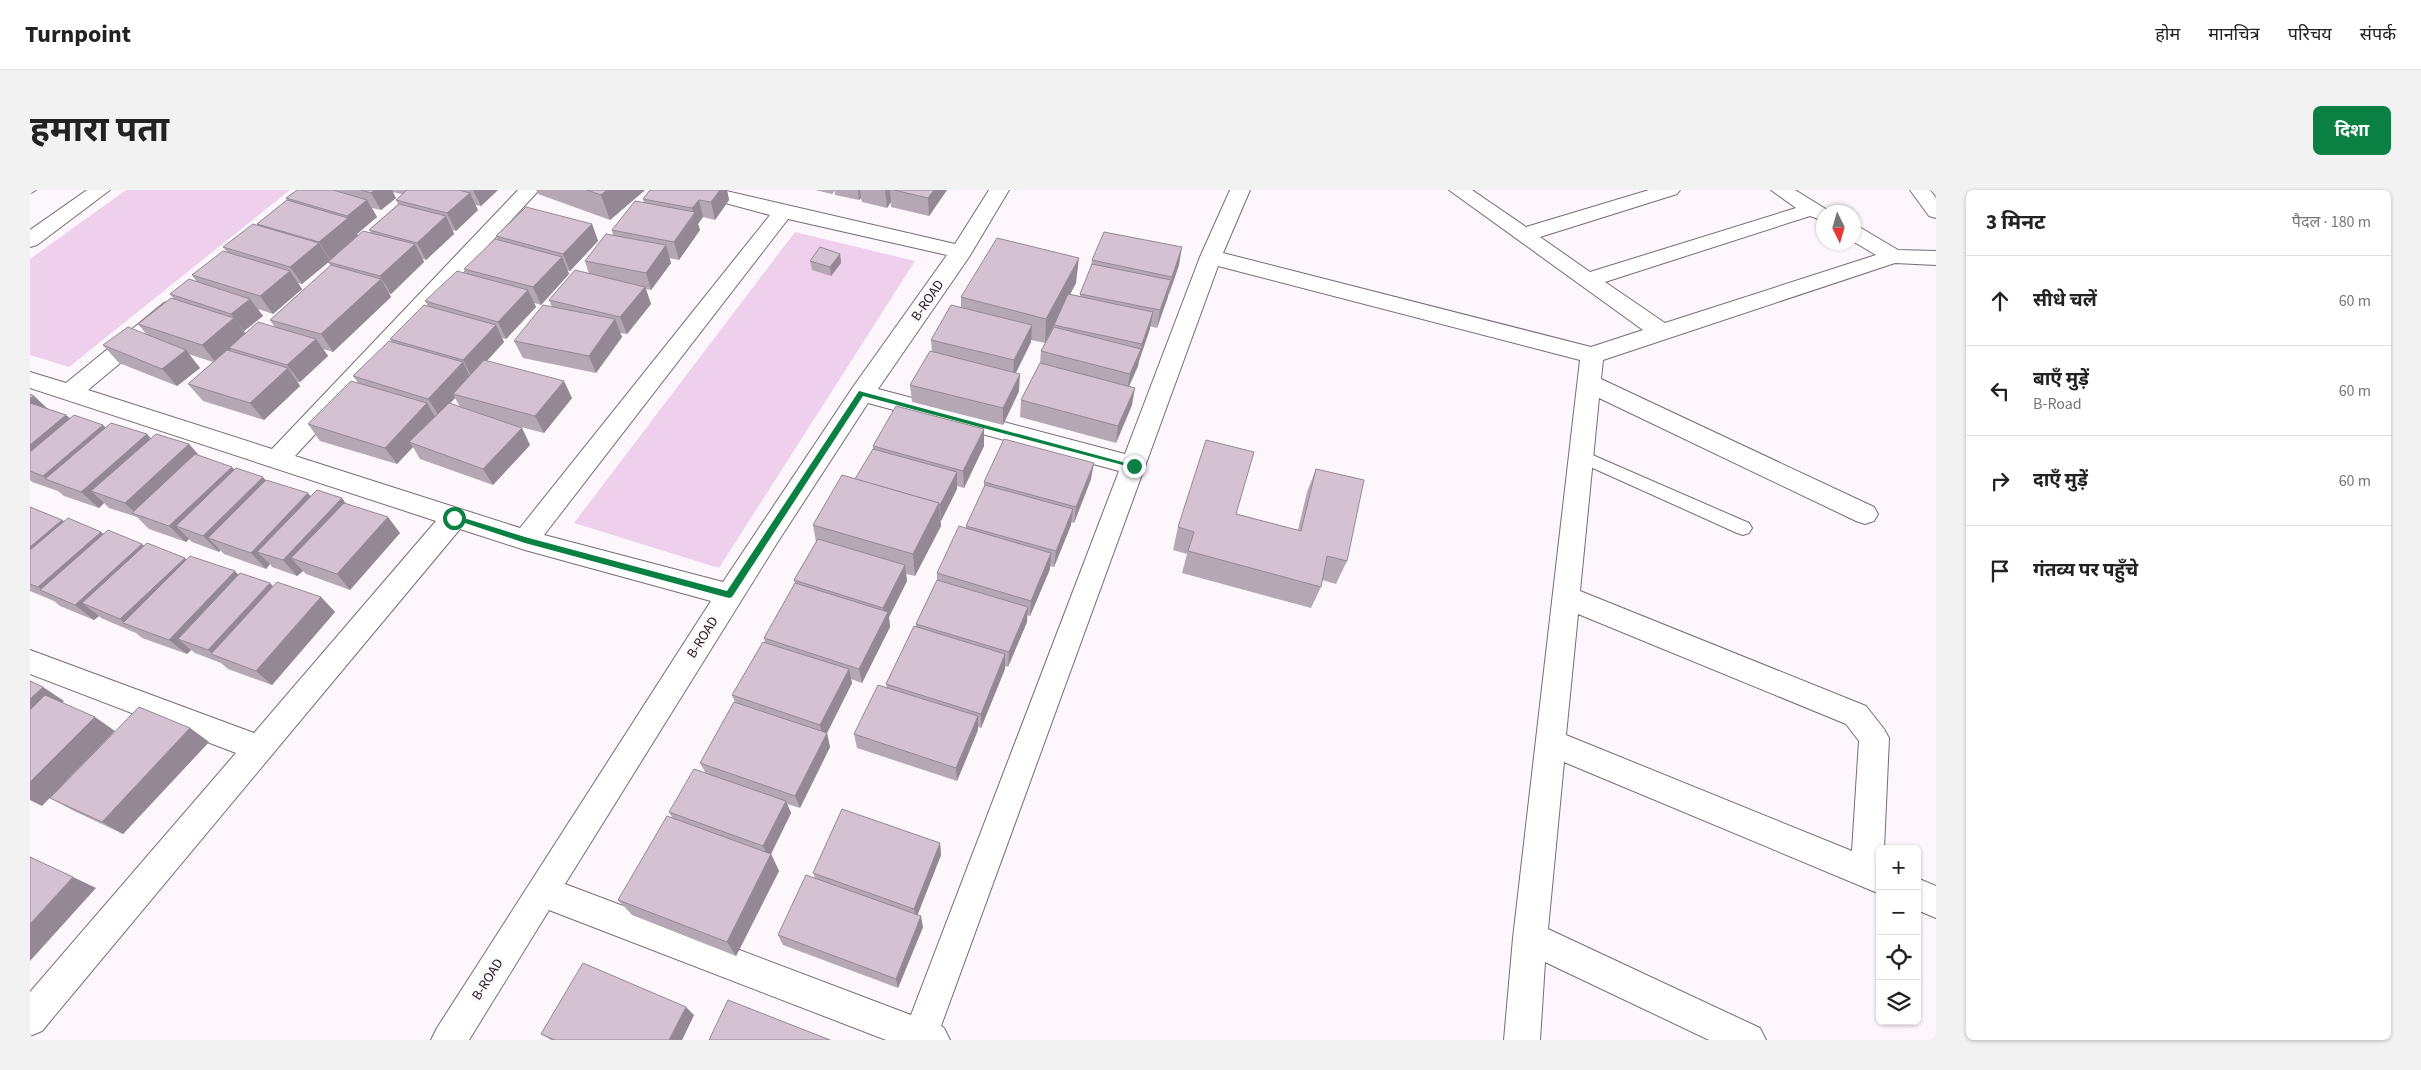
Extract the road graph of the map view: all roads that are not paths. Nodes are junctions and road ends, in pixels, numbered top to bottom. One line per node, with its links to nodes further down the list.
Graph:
1 (100, 190): 17 (street)
2 (529, 190): 31 (street)
3 (699, 190): 12 (street)
4 (999, 190): 18 (street, B-ROAD)
5 (1240, 190): 20 (street)
6 (1492, 190): 10 (street)
7 (1670, 190): 15 (street)
8 (1781, 190): 11 (street)
9 (1920, 190): 13 (street)
10 (1464, 194): 15 (street)
11 (1816, 211)
12 (783, 212): 18 (street); 36 (street)
13 (1936, 212)
14 (1816, 213): 22 (street)
15 (1523, 235): 22 (street)
16 (1861, 237): 19 (street)
17 (30, 240)
18 (962, 252): 29 (street, B-ROAD)
19 (1894, 256): 21 (street); 24 (street)
20 (1211, 257): 25 (street); 32 (street)
21 (1936, 258)
22 (1587, 280): 24 (street)
23 (184, 298): 28 (street)
24 (1663, 333): 25 (street)
25 (1592, 355): 27 (street)
26 (30, 380): 28 (street)
27 (1589, 383): 30 (street); 33 (street)
28 (69, 393): 31 (street)
29 (861, 393): 32 (street); 37 (street, B-ROAD)
30 (1581, 456): 35 (lane); 38 (street)
31 (276, 460): 34 (street)
32 (1134, 466): 48 (street)
33 (1866, 514)
34 (454, 518): 36 (street); 41 (street)
35 (1743, 528)
36 (525, 540): 37 (street)
37 (729, 595): 43 (street, B-ROAD)
38 (1566, 597): 40 (street); 42 (street)
39 (30, 662): 41 (street)
40 (1550, 743): 42 (street); 46 (street)
41 (259, 748): 47 (street)
42 (1873, 876)
43 (541, 891): 48 (street); 49 (street, B-ROAD)
44 (1921, 896): 45 (street)
45 (1936, 902)
46 (1530, 938): 50 (street); 51 (street)
47 (30, 1019)
48 (924, 1039)
49 (449, 1040)
50 (1522, 1040)
51 (1748, 1040)

